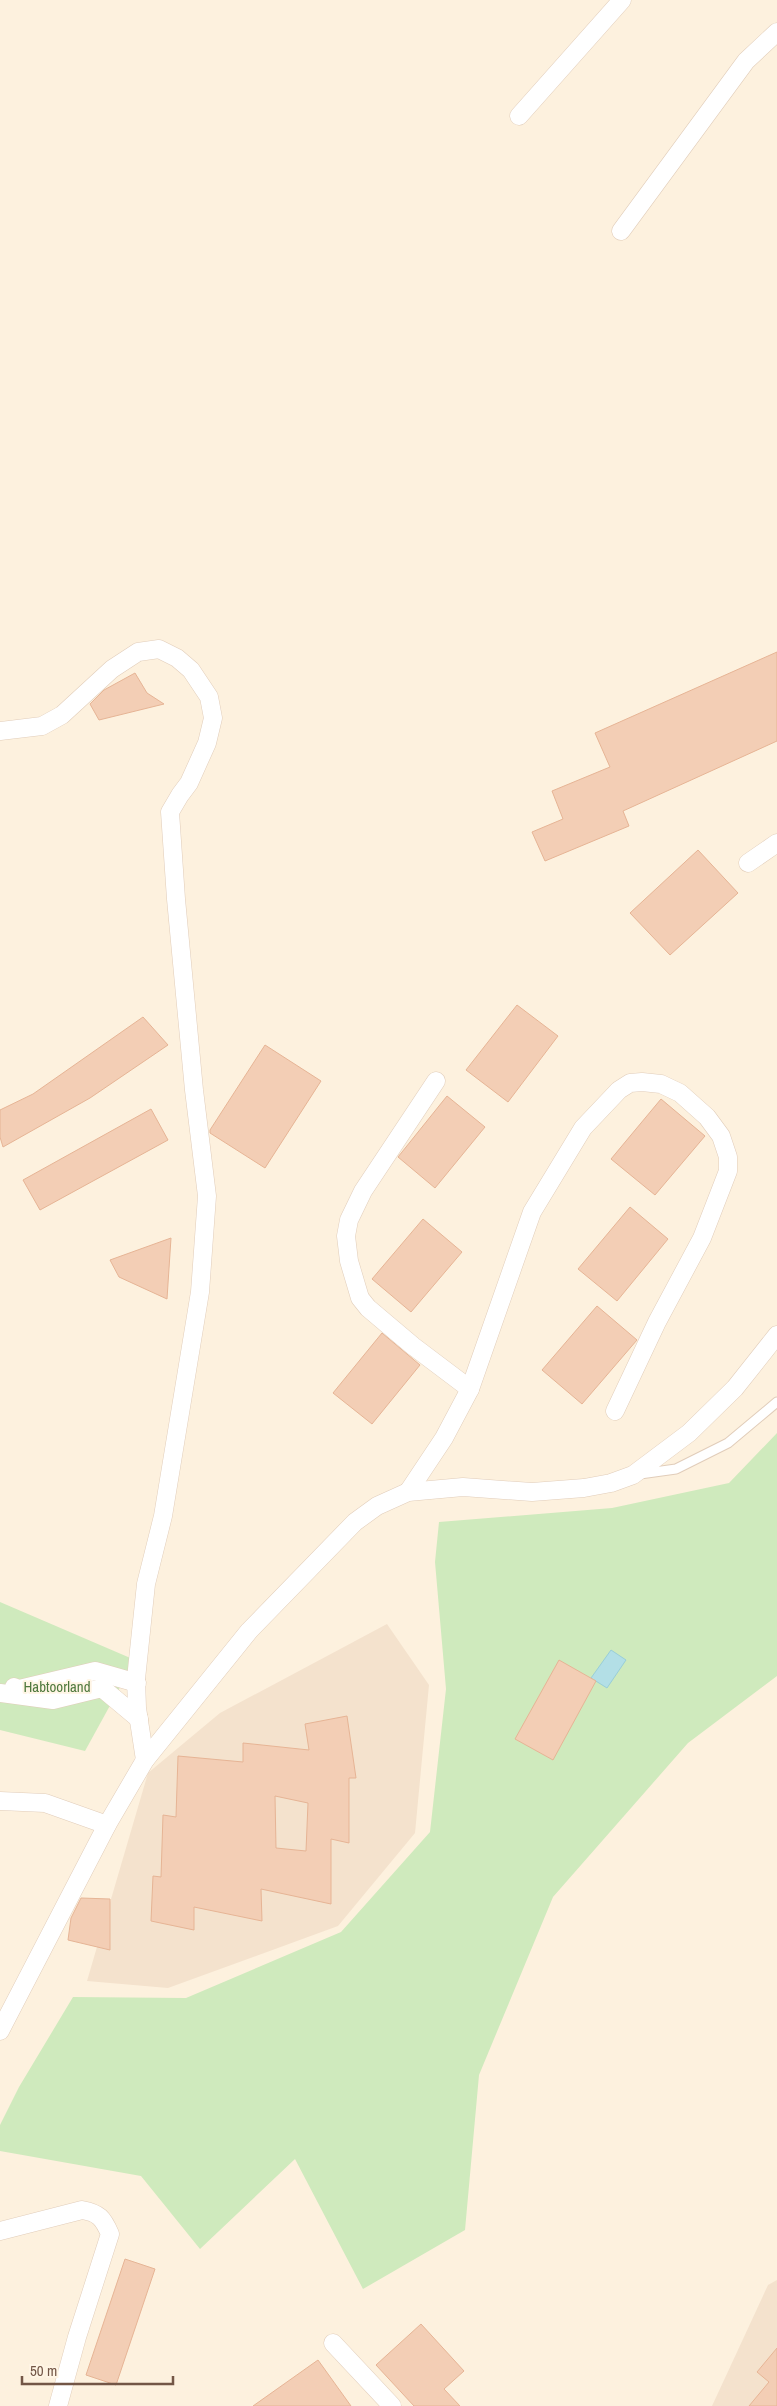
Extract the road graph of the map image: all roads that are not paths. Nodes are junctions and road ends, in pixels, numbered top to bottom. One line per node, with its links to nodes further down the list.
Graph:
1 (622, 0): 3 (street)
2 (777, 32): 4 (street)
3 (519, 116)
4 (621, 231)
5 (0, 731): 16 (street)
6 (777, 843): 7 (street)
7 (748, 863)
8 (436, 1081): 10 (street)
9 (777, 1336): 13 (street)
10 (470, 1389): 12 (street); 14 (street)
11 (777, 1402): 13 (lane)
12 (615, 1411)
13 (632, 1475): 14 (street)
14 (408, 1492): 19 (street)
15 (0, 1682): 16 (street)
16 (137, 1684): 18 (street)
17 (0, 1693): 18 (street)
18 (139, 1719): 19 (street)
19 (145, 1760): 21 (street)
20 (0, 1801): 21 (street)
21 (107, 1825): 22 (street)
22 (0, 2031)
23 (0, 2231): 25 (street)
24 (333, 2343): 26 (street)
25 (58, 2406)
26 (392, 2406)

